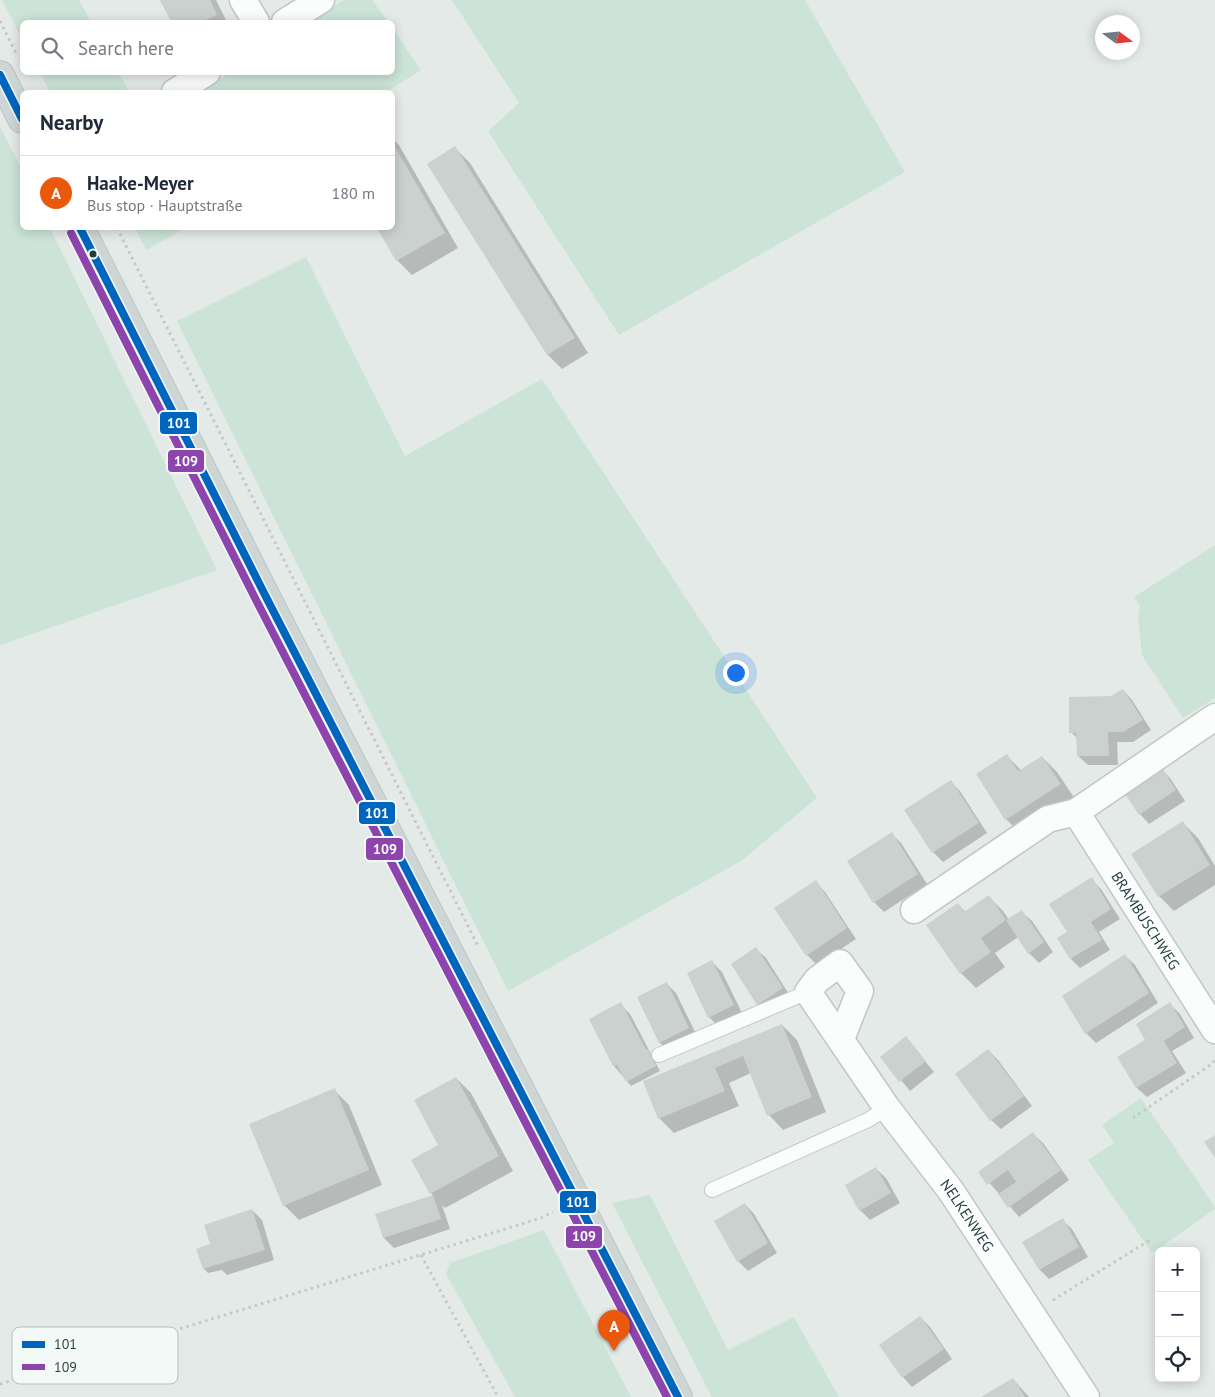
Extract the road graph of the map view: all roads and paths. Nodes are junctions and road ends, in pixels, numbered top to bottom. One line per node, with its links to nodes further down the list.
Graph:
1 (243, 0): 3 (street)
2 (320, 0): 4 (street)
3 (255, 20)
4 (288, 20)
5 (0, 21): 6 (path)
6 (9, 66): 9 (main road)
7 (202, 75): 8 (street)
8 (179, 90)
9 (20, 111)
10 (81, 230): 24 (main road)
11 (117, 230): 15 (path)
12 (1215, 717): 13 (street)
13 (1076, 812): 14 (street); 17 (street, BRAMBUSCHWEG)
14 (914, 910)
15 (482, 953)
16 (808, 992): 18 (street, NELKENWEG); 18 (street); 19 (lane)
17 (1215, 1030)
18 (841, 1039): 21 (street, NELKENWEG)
19 (659, 1055)
20 (1215, 1059): 22 (path)
21 (887, 1108): 23 (lane); 27 (street, NELKENWEG)
22 (1133, 1118)
23 (712, 1190)
24 (578, 1201): 26 (path); 32 (main road)
25 (1150, 1240): 27 (path)
26 (422, 1255): 28 (path); 31 (path)
27 (1032, 1313): 33 (street, NELKENWEG)
28 (178, 1330)
29 (12, 1380): 30 (path)
30 (0, 1384)
31 (498, 1397)
32 (678, 1397)
33 (1086, 1397)

